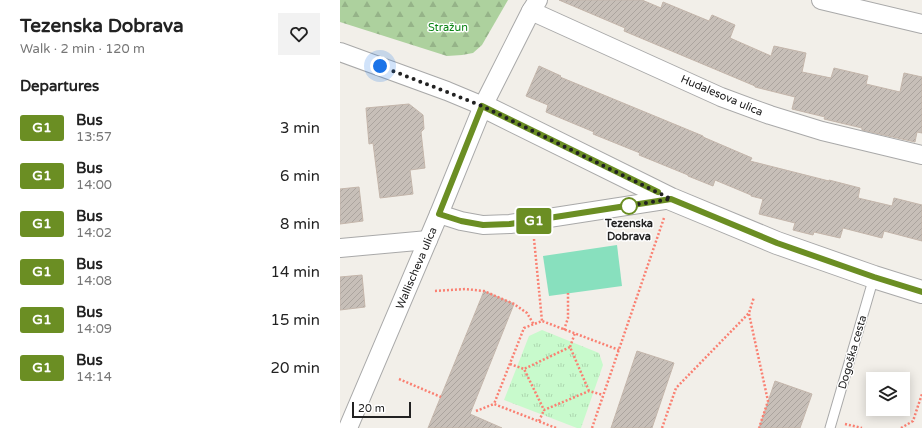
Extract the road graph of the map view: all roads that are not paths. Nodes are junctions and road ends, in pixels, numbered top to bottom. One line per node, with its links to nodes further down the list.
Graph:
1 (821, 0): 3 (street)
2 (535, 5): 5 (street, Wallischeva ulica); 6 (street, Hudalesova ulica)
3 (922, 24)
4 (340, 52): 5 (street)
5 (482, 106): 7 (street); 8 (street, Wallischeva ulica)
6 (922, 155)
7 (671, 199): 8 (street); 11 (street)
8 (439, 214): 9 (street, Wallischeva ulica)
9 (428, 240): 10 (street); 13 (street, Wallischeva ulica)
10 (340, 248)
11 (874, 277): 12 (street); 14 (lane, Dogoška cesta)
12 (922, 292)
13 (348, 428)
14 (830, 428)

